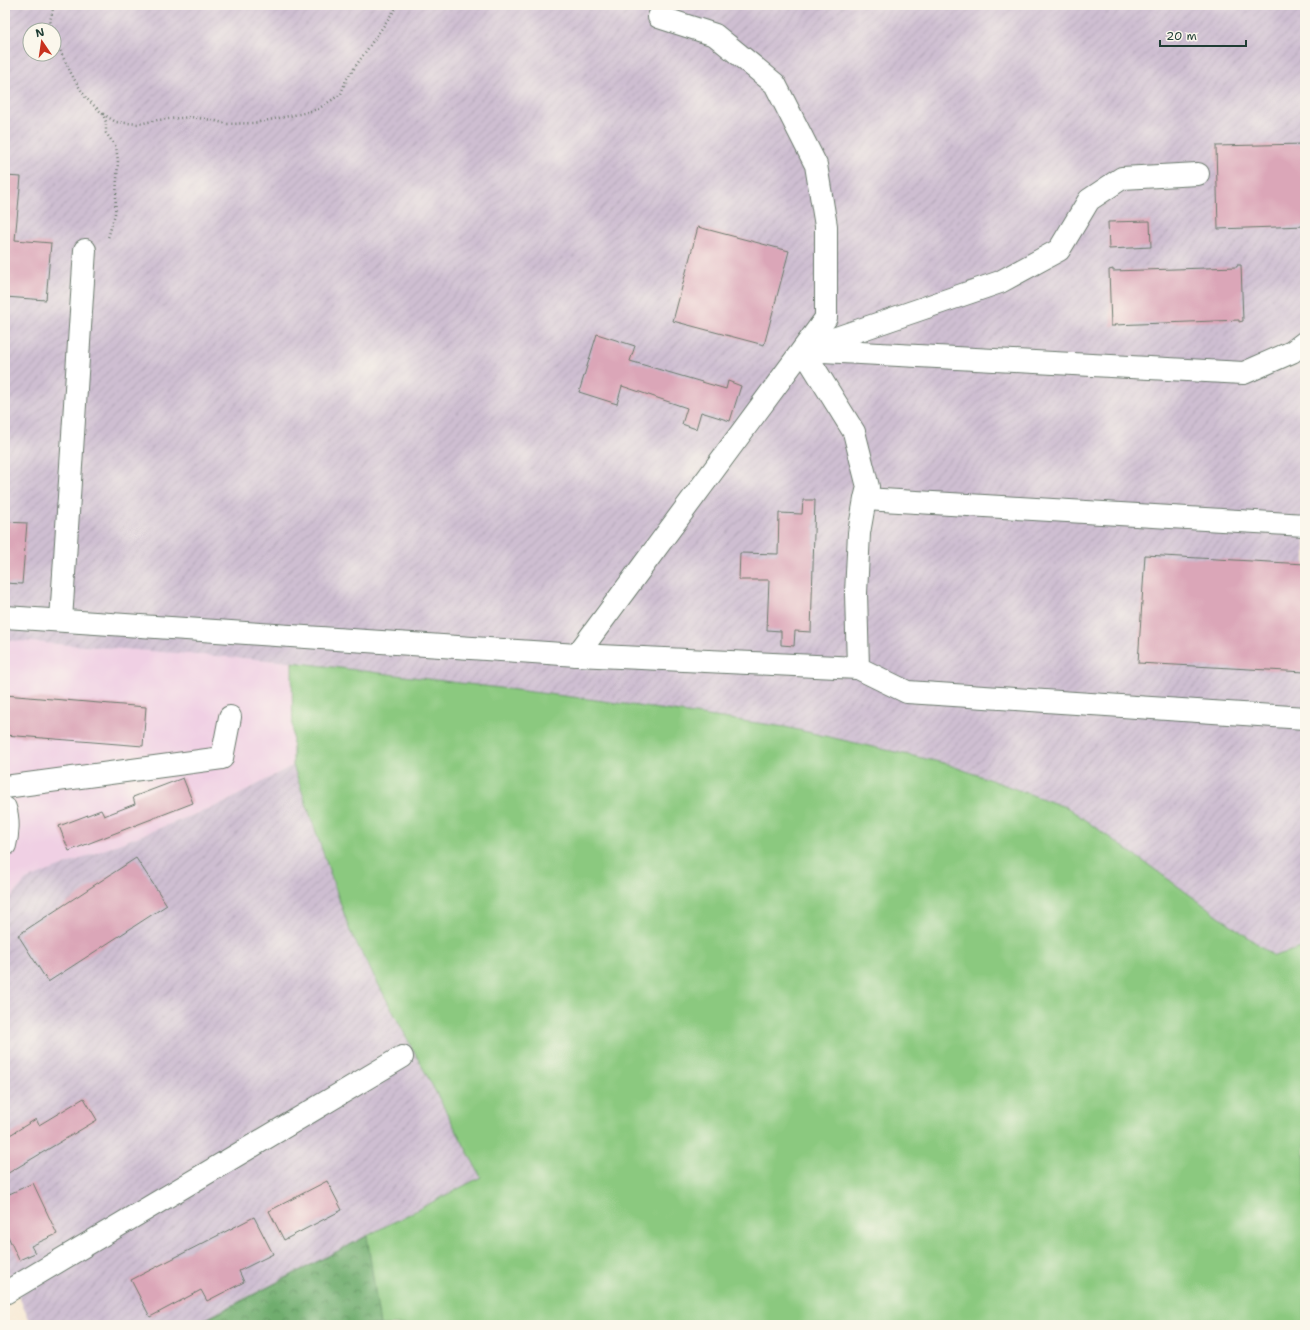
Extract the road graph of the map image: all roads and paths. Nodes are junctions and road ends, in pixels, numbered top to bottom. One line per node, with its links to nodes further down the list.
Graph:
1 (54, 5): 4 (path)
2 (398, 5): 6 (path)
3 (659, 17): 11 (street)
4 (50, 22)
5 (62, 55): 6 (path)
6 (103, 114): 8 (path)
7 (1198, 174): 11 (street)
8 (107, 242)
9 (84, 250): 15 (street)
10 (1305, 342): 11 (street)
11 (803, 350): 12 (street); 16 (street)
12 (865, 498): 13 (street); 17 (street)
13 (1305, 525)
14 (5, 617): 15 (street)
15 (61, 620): 16 (street)
16 (577, 655): 17 (street)
17 (858, 668): 19 (street)
18 (230, 717): 20 (street)
19 (1305, 718)
20 (5, 787)
21 (5, 808): 22 (street)
22 (5, 845)
23 (402, 1057): 24 (street)
24 (5, 1294)

